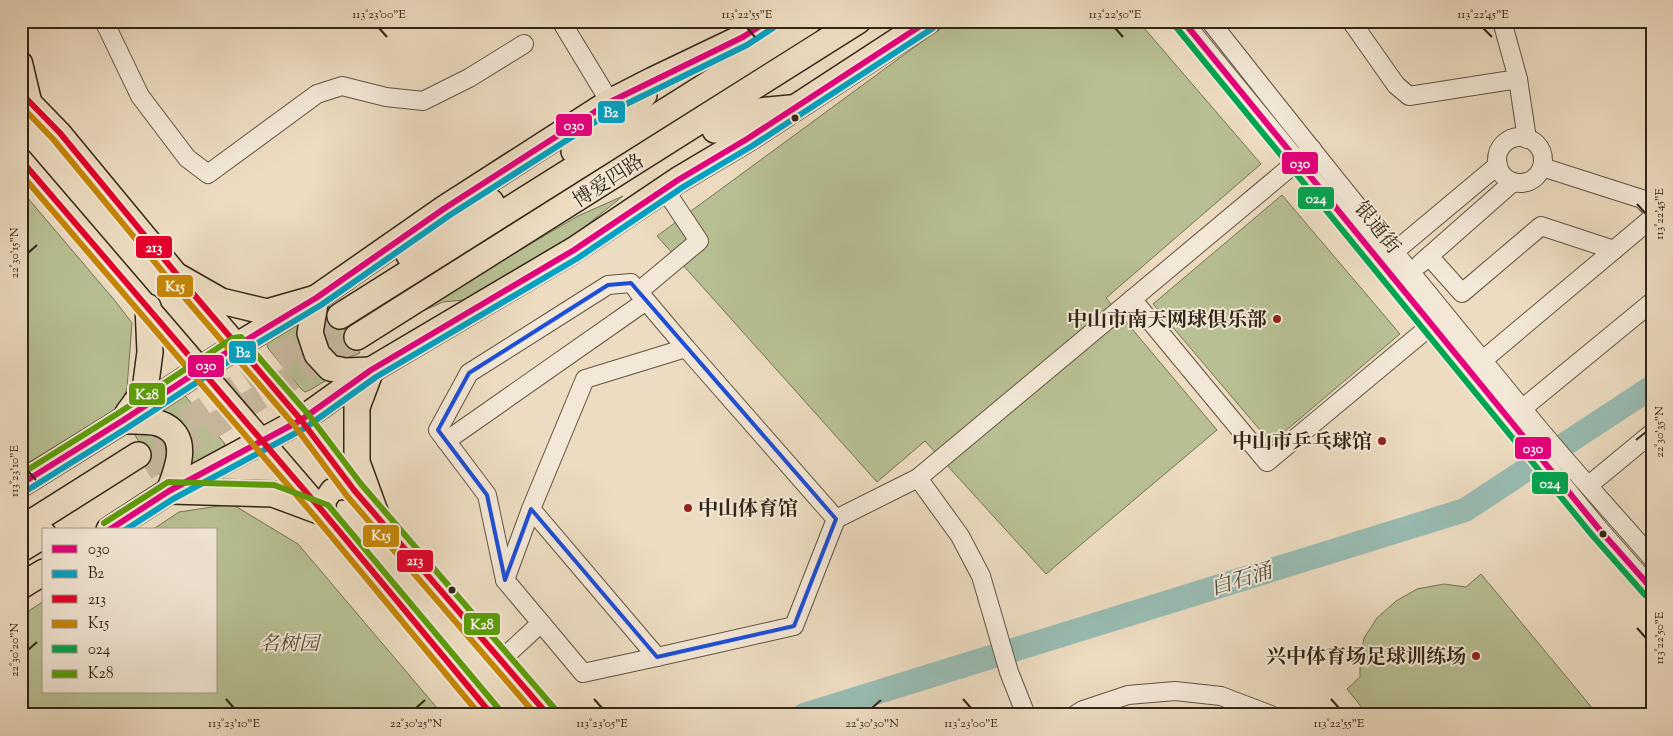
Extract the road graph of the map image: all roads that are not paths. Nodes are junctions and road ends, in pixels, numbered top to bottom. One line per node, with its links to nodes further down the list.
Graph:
1 (104, 21): 12 (street)
2 (561, 21): 16 (street)
3 (768, 21): 11 (highway)
4 (810, 21): 34 (highway, 博爱四路)
5 (858, 21): 20 (highway, 博爱四路)
6 (928, 21): 17 (highway)
7 (1183, 21): 22 (street, 银通街)
8 (1210, 21): 19 (street, 银通街)
9 (1351, 21): 14 (street)
10 (1502, 21): 14 (street)
11 (743, 37): 16 (highway); 34 (highway)
12 (524, 44)
13 (21, 63): 15 (main road)
14 (1518, 79): 18 (street)
15 (25, 97): 33 (main road)
16 (610, 102): 36 (highway)
17 (794, 108): 20 (highway); 26 (highway)
18 (1528, 139): 23 (street); 24 (street)
19 (1312, 150): 22 (street); 30 (street, 银通街)
20 (644, 156): 42 (highway, 博爱四路)
21 (21, 160): 39 (main road)
22 (1297, 162): 37 (street); 41 (street, 银通街)
23 (1498, 165): 25 (street); 30 (street)
24 (1542, 168): 25 (street); 27 (street)
25 (1513, 182): 31 (street)
26 (664, 190): 35 (street); 47 (highway)
27 (1652, 209)
28 (1652, 218): 29 (street)
29 (1614, 250): 31 (street); 45 (street)
30 (1394, 252): 32 (street, 银通街)
31 (1428, 256): 32 (street)
32 (1410, 272): 41 (street, 银通街)
33 (179, 278): 36 (highway); 43 (main road)
34 (386, 288): 40 (highway, 博爱四路)
35 (642, 296): 44 (street); 54 (street); 54 (street)
36 (316, 298): 43 (highway); 47 (highway)
37 (1132, 299): 41 (street); 55 (street)
38 (1652, 302): 48 (street)
39 (148, 307): 46 (main road); 50 (highway)
40 (340, 316)
41 (1438, 320): 45 (street, 银通街); 51 (street, 银通街)
42 (357, 337)
43 (238, 345): 46 (highway); 49 (main road)
44 (686, 348): 60 (street); 63 (street)
45 (1483, 360): 48 (street, 银通街)
46 (201, 369): 50 (highway); 53 (main road)
47 (371, 370): 49 (highway); 62 (highway)
48 (1522, 408): 51 (street, 银通街)
49 (301, 420): 53 (highway); 58 (main road)
50 (122, 421): 57 (highway); 59 (highway)
51 (1529, 430): 56 (street); 73 (street)
52 (1652, 433): 56 (street)
53 (261, 441): 59 (highway); 61 (main road)
54 (446, 441): 71 (street)
55 (918, 478): 63 (street); 79 (street)
56 (1585, 482): 69 (street)
57 (21, 484)
58 (354, 490): 61 (main road); 62 (main road)
59 (169, 491): 61 (highway); 65 (highway)
60 (531, 509): 71 (street); 75 (street)
61 (324, 513): 77 (main road)
62 (377, 517): 76 (main road)
63 (836, 519): 75 (street)
64 (54, 528): 66 (highway)
65 (112, 528)
66 (21, 529)
67 (42, 535): 68 (highway)
68 (21, 549)
69 (1652, 558)
70 (42, 573): 72 (highway)
71 (505, 580): 74 (street)
72 (21, 586)
73 (1652, 589)
74 (541, 623): 75 (street); 76 (street)
75 (657, 657)
76 (501, 660): 78 (main road)
77 (492, 715)
78 (548, 715)
79 (1026, 715)
80 (1075, 715): 81 (street)
81 (1271, 715)

